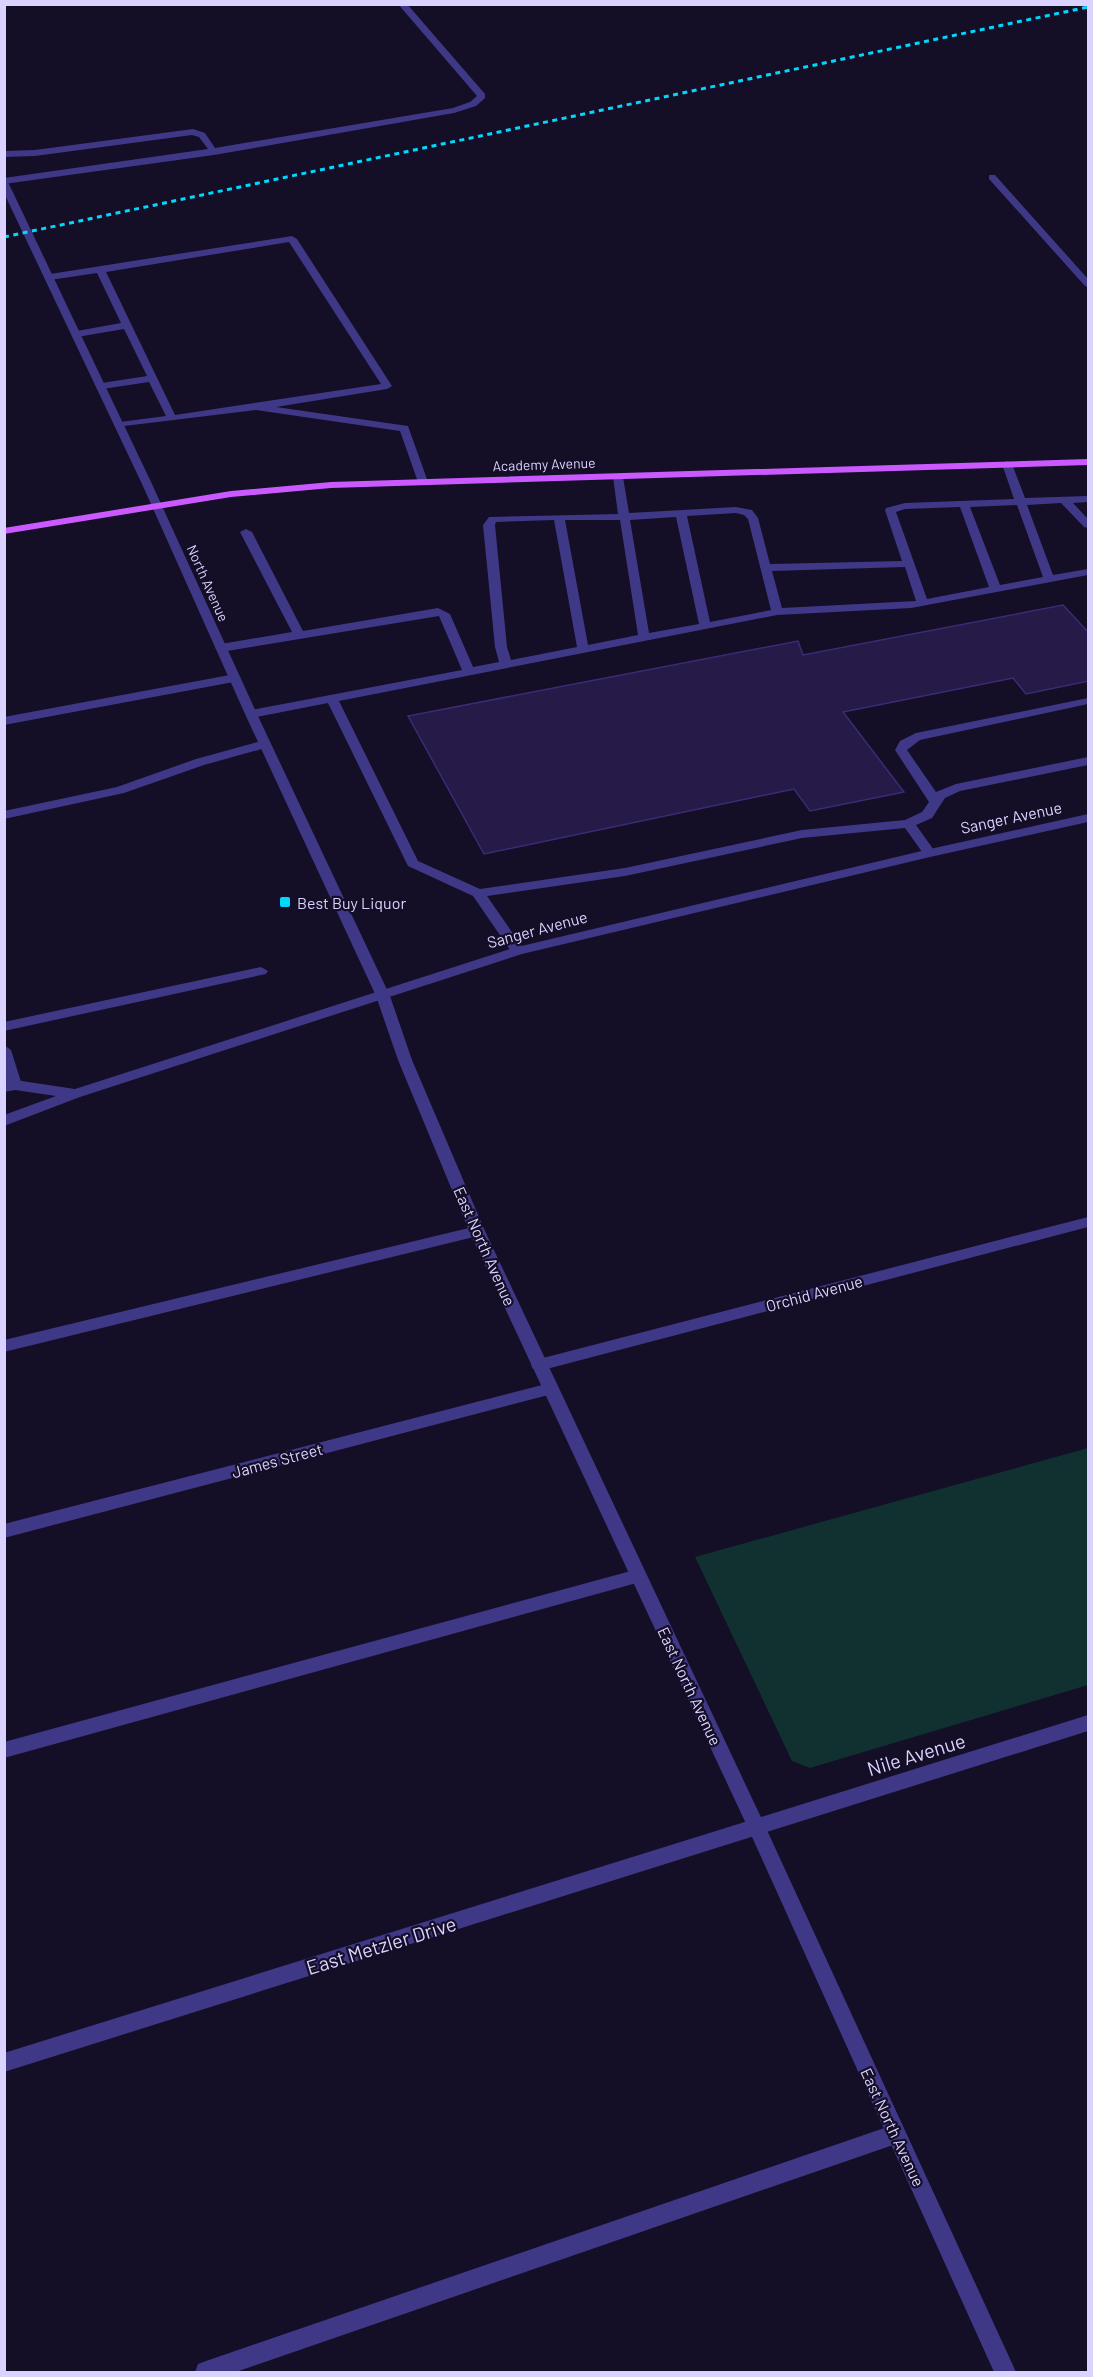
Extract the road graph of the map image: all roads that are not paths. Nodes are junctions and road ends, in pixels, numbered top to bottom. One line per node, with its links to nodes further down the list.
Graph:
1 (402, 4): 2 (street)
2 (214, 152): 3 (street); 5 (street)
3 (4, 154)
4 (992, 177): 8 (street)
5 (4, 181): 7 (street, North Avenue)
6 (100, 270): 7 (street); 9 (street); 13 (street)
7 (50, 277): 10 (street, North Avenue)
8 (1089, 285)
9 (127, 325): 10 (street); 11 (street)
10 (77, 334): 12 (street, North Avenue)
11 (153, 378): 12 (street); 14 (street)
12 (102, 386): 15 (street, North Avenue)
13 (256, 407): 14 (street); 19 (street)
14 (172, 418): 15 (street)
15 (120, 425): 24 (street, North Avenue)
16 (1089, 462): 17 (main road, Academy Avenue)
17 (1007, 464): 18 (main road, Academy Avenue); 22 (street)
18 (618, 477): 19 (main road, Academy Avenue); 26 (street)
19 (423, 482): 24 (main road, Academy Avenue)
20 (1089, 499): 21 (street)
21 (1064, 500): 22 (street); 28 (street)
22 (1021, 502): 23 (street); 34 (street)
23 (964, 504): 31 (street); 35 (street)
24 (157, 506): 29 (main road, Academy Avenue); 41 (street, North Avenue)
25 (681, 513): 26 (street); 32 (street); 38 (street)
26 (625, 517): 27 (street); 40 (street)
27 (559, 518): 42 (street); 43 (street)
28 (1089, 525)
29 (4, 531)
30 (246, 532): 39 (street)
31 (909, 564): 32 (street); 36 (street)
32 (765, 568): 37 (street)
33 (1089, 572): 34 (street)
34 (1049, 579): 35 (street)
35 (996, 590): 36 (street)
36 (923, 603): 37 (street)
37 (777, 612): 38 (street)
38 (705, 626): 40 (street)
39 (299, 634): 41 (street); 44 (street)
40 (644, 638): 42 (street)
41 (221, 648): 45 (street, North Avenue)
42 (583, 650): 43 (street)
43 (506, 665): 44 (street)
44 (469, 672): 46 (street)
45 (235, 678): 48 (street, North Avenue); 49 (street)
46 (332, 699): 48 (street); 57 (street)
47 (1089, 701): 52 (street)
48 (251, 714): 50 (street, North Avenue)
49 (4, 721)
50 (265, 744): 53 (street); 60 (street, North Avenue)
51 (1089, 761): 52 (street)
52 (935, 801): 55 (street)
53 (4, 815)
54 (1089, 818): 56 (street, Sanger Avenue)
55 (908, 824): 56 (street); 57 (street)
56 (930, 853): 58 (street, Sanger Avenue)
57 (478, 893): 58 (street)
58 (518, 951): 60 (street, Sanger Avenue)
59 (261, 970): 61 (street)
60 (383, 996): 64 (street, Sanger Avenue); 67 (street, East North Avenue)
61 (4, 1027)
62 (4, 1050): 63 (street)
63 (10, 1086): 64 (street, Sanger Avenue)
64 (75, 1094): 65 (street)
65 (4, 1121)
66 (1089, 1222): 69 (street, Orchid Avenue)
67 (477, 1231): 68 (street); 69 (street, East North Avenue)
68 (4, 1346)
69 (539, 1365): 70 (street, East North Avenue)
70 (550, 1389): 71 (street, James Street); 72 (street, East North Avenue)
71 (4, 1531)
72 (638, 1576): 74 (street); 75 (street, East North Avenue)
73 (1089, 1724): 75 (street, Nile Avenue)
74 (4, 1750)
75 (757, 1828): 76 (street, East Metzler Drive); 77 (street, East North Avenue)
76 (4, 2063)
77 (896, 2134): 78 (street); 79 (street, East North Avenue)
78 (206, 2373)
79 (1005, 2373)

